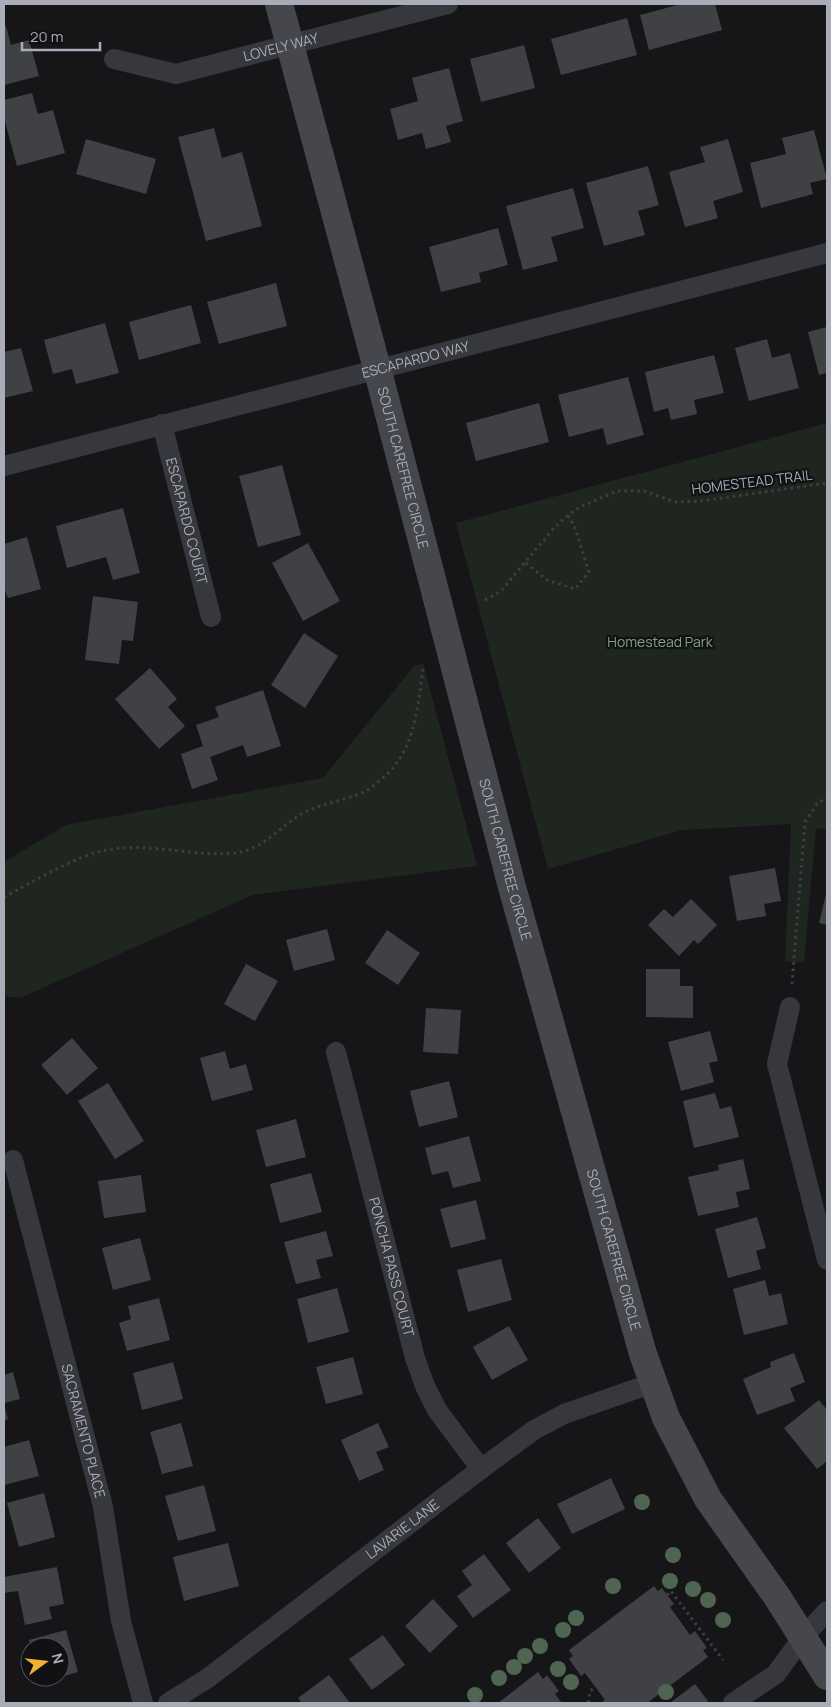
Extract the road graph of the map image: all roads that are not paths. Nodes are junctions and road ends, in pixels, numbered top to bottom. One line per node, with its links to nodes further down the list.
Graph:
1 (279, 4): 3 (main road, SOUTH CAREFREE CIRCLE)
2 (448, 4): 3 (street, LOVELY WAY)
3 (290, 45): 4 (street, LOVELY WAY); 6 (main road, SOUTH CAREFREE CIRCLE)
4 (114, 59)
5 (827, 253): 6 (street, ESCAPARDO WAY)
6 (377, 368): 7 (street, ESCAPARDO WAY); 14 (main road, SOUTH CAREFREE CIRCLE)
7 (162, 424): 8 (street, ESCAPARDO WAY); 9 (street, ESCAPARDO COURT)
8 (4, 466)
9 (212, 617)
10 (790, 1007): 13 (street)
11 (336, 1052): 15 (street, PONCHA PASS COURT)
12 (13, 1160): 19 (street, SACRAMENTO PLACE)
13 (827, 1260)
14 (653, 1383): 15 (street, LAVARIE LANE); 17 (main road, SOUTH CAREFREE CIRCLE)
15 (481, 1468): 20 (street, LAVARIE LANE)
16 (827, 1611): 17 (street)
17 (803, 1637): 18 (main road, SOUTH CAREFREE CIRCLE); 21 (street)
18 (827, 1676)
19 (143, 1703)
20 (168, 1703)
21 (734, 1703)

